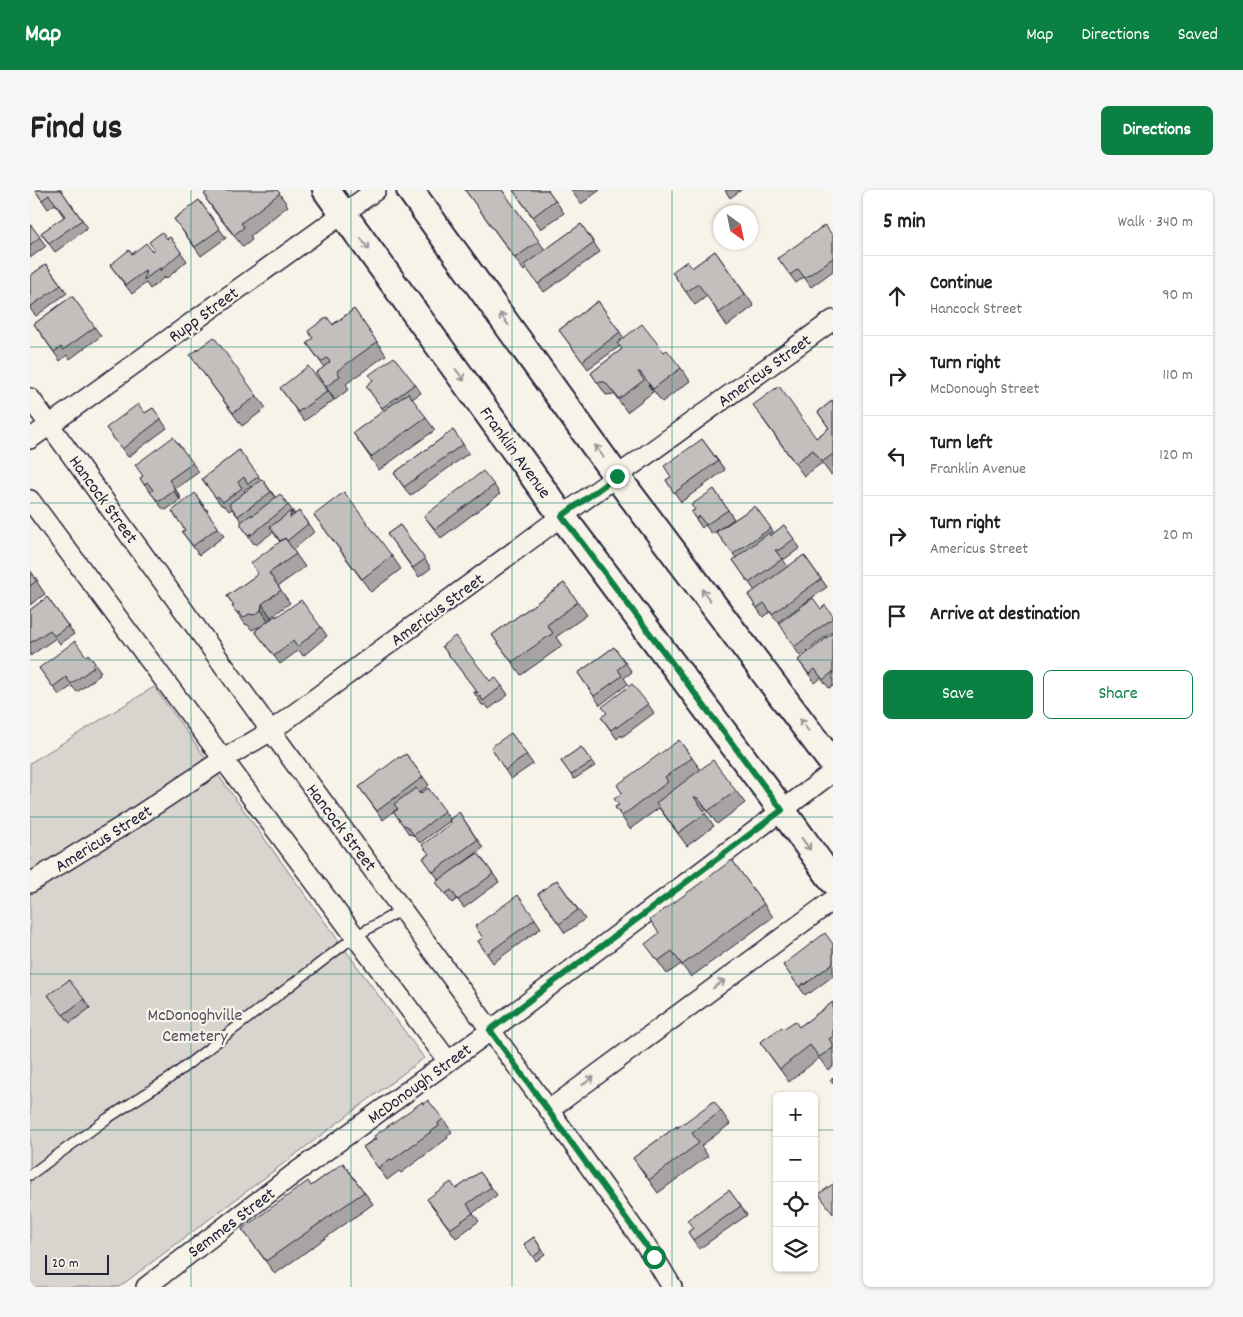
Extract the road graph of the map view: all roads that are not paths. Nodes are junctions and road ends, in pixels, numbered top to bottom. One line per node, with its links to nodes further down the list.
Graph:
1 (326, 190): 4 (main road, Franklin Avenue)
2 (376, 190): 4 (street, Rupp Street)
3 (410, 190): 9 (main road, one-way to 3)
4 (343, 213): 7 (street, Rupp Street); 11 (main road, Franklin Avenue, one-way to 11)
5 (833, 320): 9 (street, Americus Street)
6 (30, 398): 7 (street, Hancock Street)
7 (50, 424): 8 (street, Rupp Street); 12 (street, Hancock Street)
8 (30, 439)
9 (617, 476): 11 (street, Americus Street); 14 (main road, one-way to 9)
10 (30, 500): 13 (street)
11 (562, 516): 12 (street, Americus Street); 16 (main road, Franklin Avenue)
12 (271, 731): 13 (street, Americus Street); 20 (street, Hancock Street)
13 (222, 760): 18 (street, Americus Street); 21 (street)
14 (833, 764)
15 (833, 772): 16 (street, McDonough Street)
16 (782, 810): 17 (main road, Franklin Avenue, one-way to 17); 22 (street, McDonough Street)
17 (833, 881)
18 (30, 884)
19 (833, 900): 24 (street, one-way to 19)
20 (403, 909): 21 (lane); 22 (street, Hancock Street)
21 (354, 937): 23 (street); 25 (lane)
22 (490, 1030): 23 (street, McDonough Street); 24 (street, Hancock Street)
23 (448, 1061): 26 (street, McDonough Street)
24 (549, 1110): 28 (street, Hancock Street)
25 (30, 1175)
26 (291, 1176): 27 (street, Semmes Street)
27 (146, 1287)
28 (672, 1287)

